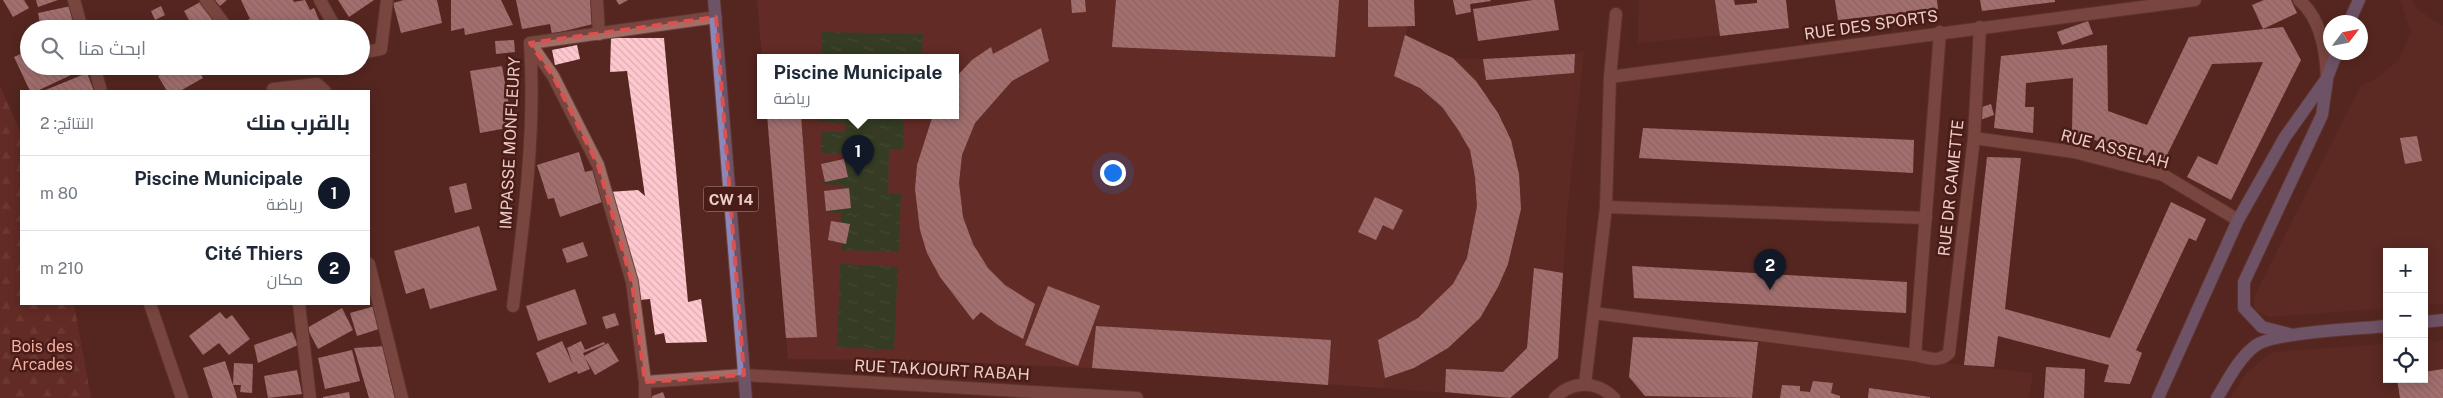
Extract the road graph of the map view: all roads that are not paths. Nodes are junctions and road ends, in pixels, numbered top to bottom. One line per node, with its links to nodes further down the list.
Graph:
1 (74, 0): 13 (street)
2 (206, 0): 14 (street)
3 (320, 0): 15 (street)
4 (387, 0): 20 (street)
5 (597, 0): 18 (street)
6 (714, 0): 12 (main road, CW 14)
7 (2196, 0): 16 (street, RUE DES SPORTS)
8 (2299, 0): 24 (street)
9 (2359, 0): 11 (main road)
10 (1616, 14): 23 (street)
11 (2353, 15)
12 (716, 17): 18 (street); 42 (main road, CW 14)
13 (80, 20)
14 (221, 20)
15 (331, 20)
16 (1980, 27): 17 (street, RUE DES SPORTS); 28 (street, RUE DR CAMETTE)
17 (1940, 32): 23 (street, RUE DES SPORTS); 30 (street)
18 (599, 34): 19 (street)
19 (530, 43): 35 (street, IMPASSE MONFLEURY); 43 (street, IMPASSE MONFLEURY)
20 (370, 51)
21 (2334, 60): 24 (main road)
22 (96, 75): 25 (street)
23 (1610, 77): 29 (street)
24 (2327, 78): 31 (main road); 40 (main road)
25 (100, 90)
26 (274, 90): 27 (street)
27 (325, 90)
28 (1974, 138): 31 (street, RUE ASSELAH); 41 (street, RUE DR CAMETTE)
29 (1606, 207): 30 (street); 36 (street)
30 (1926, 218): 41 (street)
31 (2238, 220): 53 (main road)
32 (370, 268): 47 (street)
33 (150, 305): 45 (street)
34 (299, 305): 46 (street)
35 (513, 306)
36 (1594, 313): 41 (street); 44 (street)
37 (2443, 320): 38 (main road)
38 (2428, 322)
39 (2383, 326): 40 (main road)
40 (2293, 335): 54 (main road)
41 (1915, 355)
42 (744, 375): 43 (street, RUE TAKJOURT RABAH); 49 (main road, CW 14); 50 (street, RUE TAKJOURT RABAH)
43 (645, 382): 48 (street, IMPASSE MONFLEURY)
44 (1585, 384): 51 (street); 52 (street)
45 (182, 398)
46 (310, 398)
47 (402, 398)
48 (645, 398)
49 (746, 398)
50 (1137, 398)
51 (1555, 398)
52 (1614, 398)
53 (2158, 398)
54 (2217, 398)

